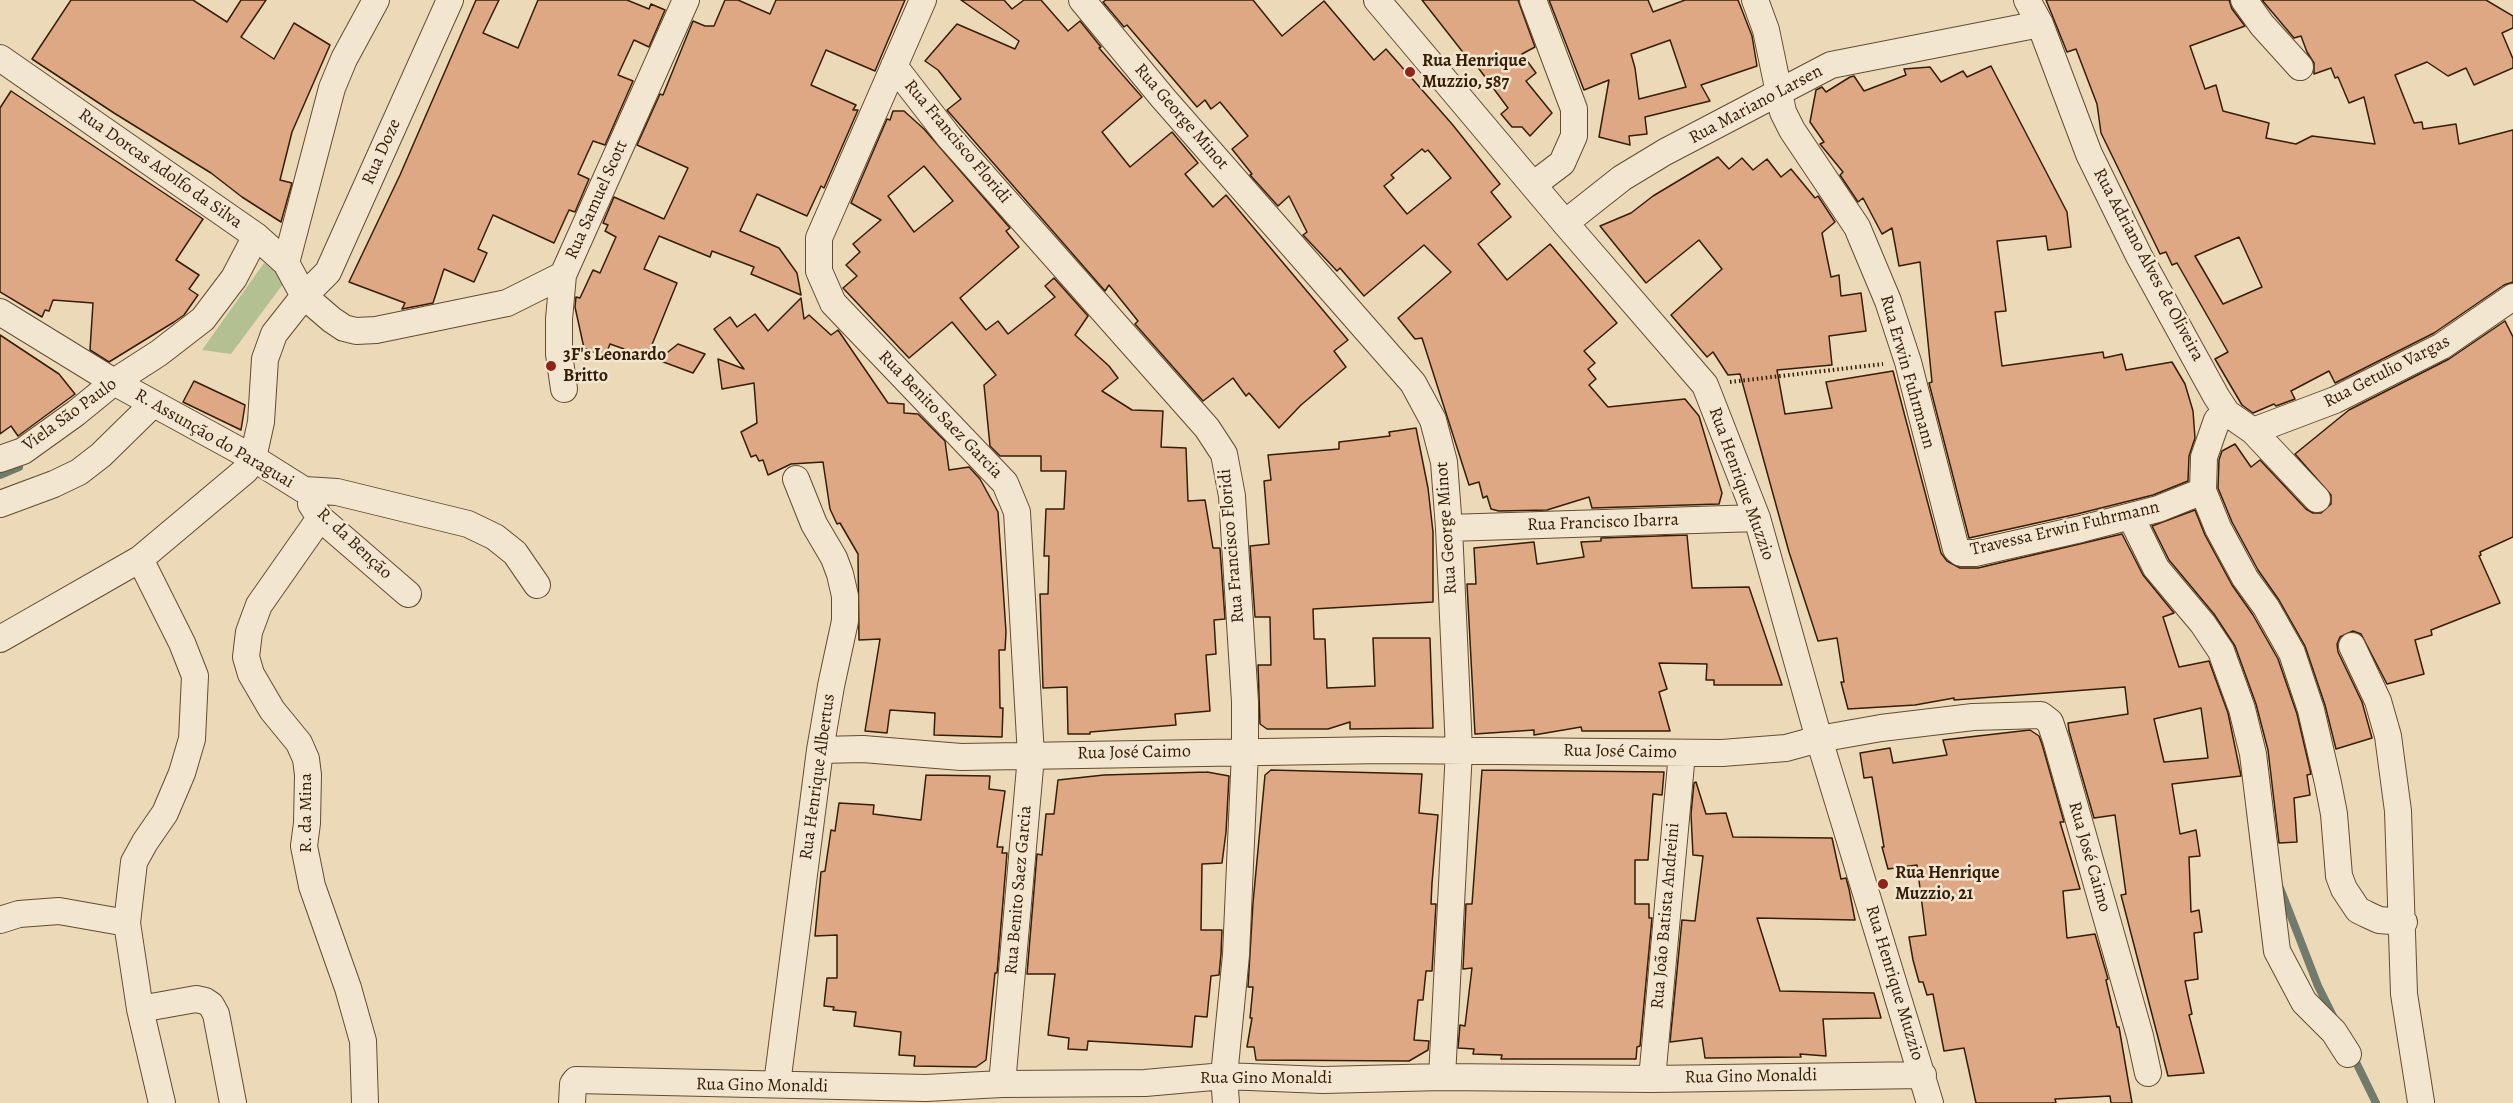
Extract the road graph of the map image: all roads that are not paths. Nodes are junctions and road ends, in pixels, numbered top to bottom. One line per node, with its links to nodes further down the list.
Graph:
1 (376, 0): 19 (street)
2 (450, 0): 21 (street, Rua Doze)
3 (686, 0): 20 (street, Rua Samuel Scott)
4 (923, 0): 13 (street, Rua Benito Saez Garcia)
5 (1082, 0): 39 (street, Rua George Minot)
6 (1377, 0): 16 (street, Rua Henrique Muzzio)
7 (1533, 0): 16 (street)
8 (1755, 0): 15 (street, Rua Erwin Fuhrmann)
9 (2027, 0): 11 (street, Rua Adriano Alves de Oliveira)
10 (2244, 0): 14 (street)
11 (2040, 24): 15 (street, Rua Mariano Larsen); 27 (street, Rua Adriano Alves de Oliveira)
12 (0, 58): 18 (street, Rua Dorcas Adolfo da Silva)
13 (894, 66): 49 (street, Rua Francisco Floridi); 51 (street, Rua Benito Saez Garcia)
14 (2300, 67)
15 (1780, 93): 17 (street, Rua Mariano Larsen); 40 (street, Rua Erwin Fuhrmann)
16 (1533, 185): 17 (street, Rua Henrique Muzzio)
17 (1565, 223): 38 (street, Rua Henrique Muzzio)
18 (256, 236): 19 (street, Rua Dorcas Adolfo da Silva); 24 (street, Viela São Paulo)
19 (286, 263): 21 (street, Rua Dorcas Adolfo da Silva)
20 (563, 275): 21 (street, Rua Samuel Scott); 25 (street)
21 (304, 296): 29 (street, Rua Doze)
22 (2513, 297): 28 (street, Rua Getulio Vargas)
23 (0, 312): 24 (street, R. Assunção do Paraguai)
24 (114, 382): 26 (street, R. Assunção do Paraguai); 30 (street, Viela São Paulo)
25 (564, 389)
26 (153, 404): 29 (street, R. Assunção do Paraguai); 35 (street)
27 (2227, 413): 28 (street, Rua Adriano Alves de Oliveira); 33 (street)
28 (2253, 431): 34 (street, Rua Adriano Alves de Oliveira)
29 (253, 458): 32 (street, R. Assunção do Paraguai); 41 (street)
30 (0, 459)
31 (796, 479): 47 (street, Rua Henrique Albertus)
32 (304, 490): 37 (street, R. da Benção); 42 (street, R. Assunção do Paraguai)
33 (2203, 491): 36 (street, Travessa Erwin Fuhrmann); 54 (street)
34 (2316, 499)
35 (0, 504)
36 (2131, 517): 40 (street, Travessa Erwin Fuhrmann); 56 (street)
37 (320, 518): 43 (street, R. da Benção); 70 (street, R. da Mina)
38 (1757, 518): 39 (street, Rua Francisco Ibarra); 46 (street, Rua Henrique Muzzio)
39 (1449, 528): 48 (street, Rua George Minot)
40 (1961, 553)
41 (140, 559): 44 (street); 53 (street)
42 (537, 585)
43 (408, 594)
44 (0, 639)
45 (2352, 646): 54 (street)
46 (1819, 739): 50 (street, Rua José Caimo); 57 (street, Rua José Caimo); 58 (street, Rua Henrique Muzzio)
47 (820, 750): 51 (street, Rua José Caimo); 62 (street, Rua Henrique Albertus)
48 (1459, 750): 49 (street, Rua José Caimo); 50 (street, Rua José Caimo); 60 (street, Rua George Minot)
49 (1245, 752): 51 (street, Rua José Caimo); 59 (street, Rua Francisco Floridi)
50 (1682, 753): 61 (street, Rua João Batista Andreini)
51 (1031, 756): 63 (street, Rua Benito Saez Garcia)
52 (0, 920): 53 (street)
53 (127, 922): 55 (street)
54 (2404, 922): 67 (street)
55 (140, 1009): 68 (street); 69 (street)
56 (2348, 1054)
57 (2148, 1073)
58 (1923, 1075): 61 (street, Rua Gino Monaldi); 72 (street, Rua Henrique Muzzio)
59 (1224, 1076): 60 (street, Rua Gino Monaldi); 63 (street, Rua Gino Monaldi); 71 (street, Rua Francisco Floridi)
60 (1442, 1077): 61 (street, Rua Gino Monaldi)
61 (1652, 1079)
62 (777, 1084): 65 (street, Rua Gino Monaldi); 66 (street, Rua Gino Monaldi)
63 (1002, 1084): 66 (street, Rua Gino Monaldi)
64 (573, 1092): 65 (street, Rua Gino Monaldi)
65 (686, 1093)
66 (869, 1095)
67 (2421, 1102)
68 (162, 1103)
69 (232, 1103)
70 (365, 1103)
71 (1226, 1103)
72 (1930, 1103)

